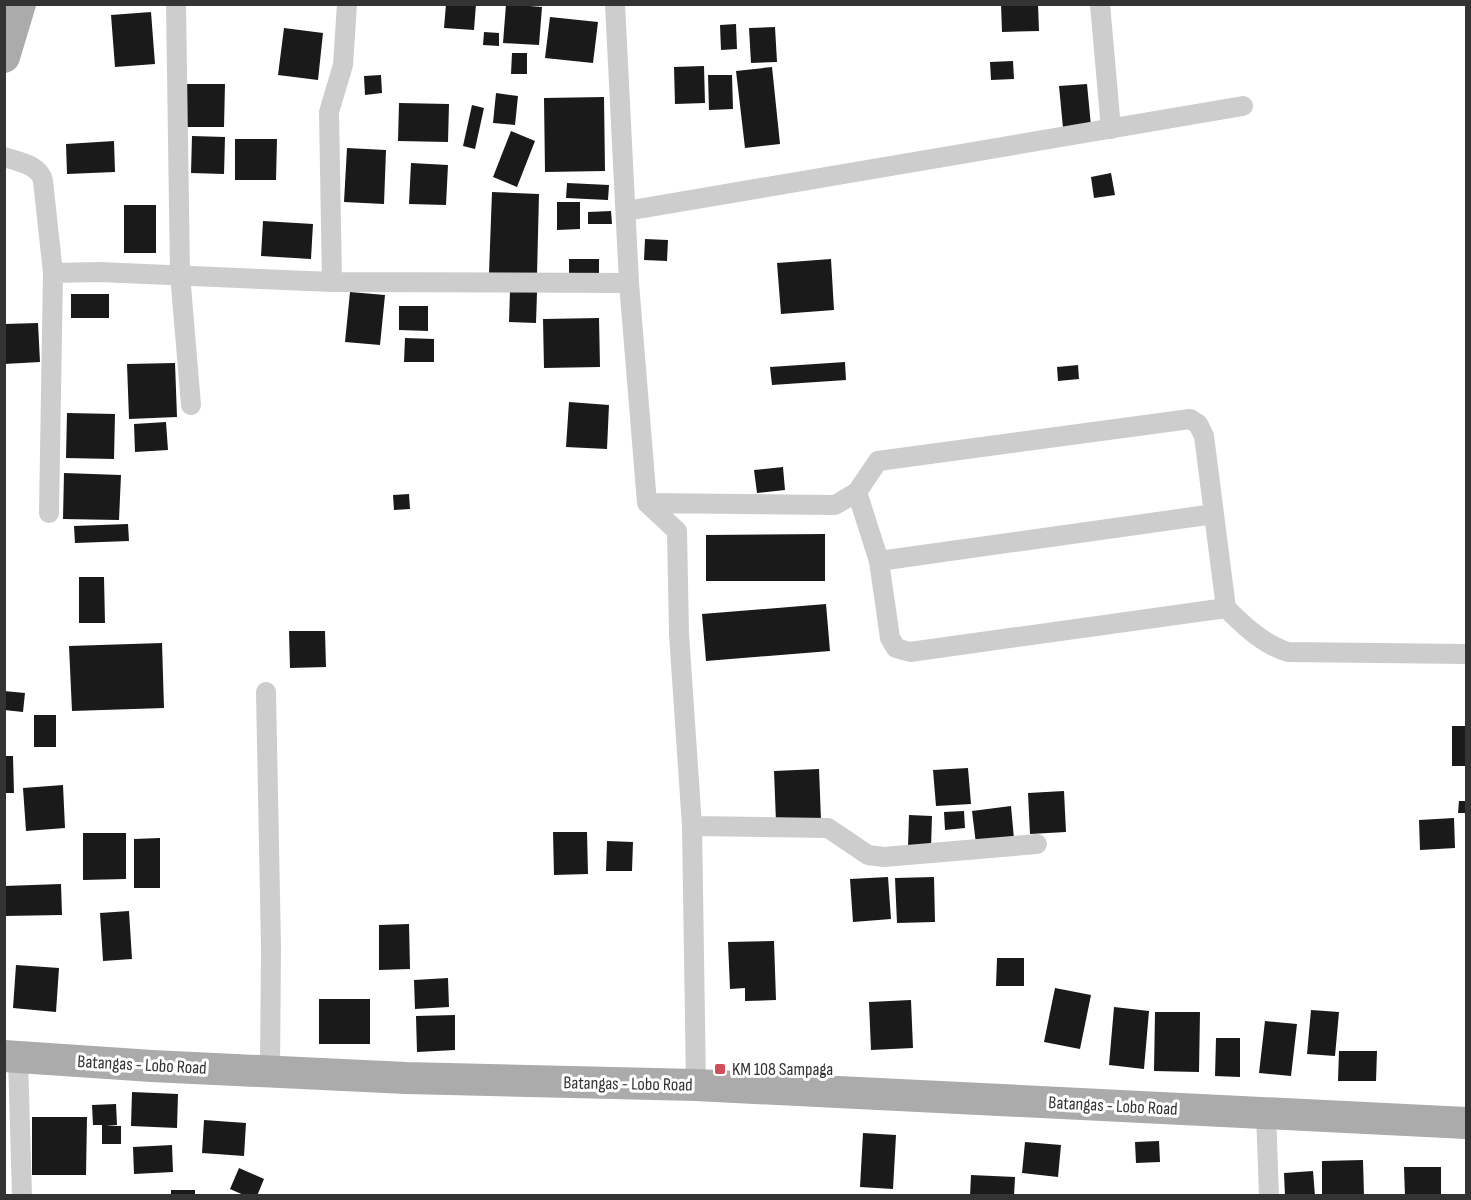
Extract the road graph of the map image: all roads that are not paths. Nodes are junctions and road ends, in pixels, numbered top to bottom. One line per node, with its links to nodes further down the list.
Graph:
1 (20, 4): 6 (main road)
2 (176, 4): 12 (street)
3 (347, 4): 13 (street)
4 (615, 4): 10 (street)
5 (1100, 4): 8 (street)
6 (4, 57)
7 (1243, 106): 8 (street)
8 (1111, 129): 10 (street)
9 (4, 157): 11 (street)
10 (626, 211): 14 (street)
11 (53, 273): 12 (street); 18 (street)
12 (180, 274): 13 (street); 15 (street)
13 (332, 282): 14 (street)
14 (629, 283): 17 (street)
15 (191, 405)
16 (857, 492): 17 (street); 19 (street); 20 (street)
17 (647, 503): 24 (street)
18 (49, 513)
19 (1214, 514): 20 (street); 21 (street)
20 (879, 561): 21 (street)
21 (1226, 608): 22 (street)
22 (1467, 654)
23 (266, 692): 27 (street)
24 (692, 826): 25 (street); 28 (street)
25 (1037, 844)
26 (11, 1057): 27 (main road, Batangas - Lobo Road); 31 (street)
27 (270, 1071): 28 (main road, Batangas - Lobo Road)
28 (696, 1085): 29 (main road, Batangas - Lobo Road)
29 (1266, 1113): 30 (main road, Batangas - Lobo Road); 32 (street)
30 (1467, 1123)
31 (22, 1196)
32 (1269, 1196)

